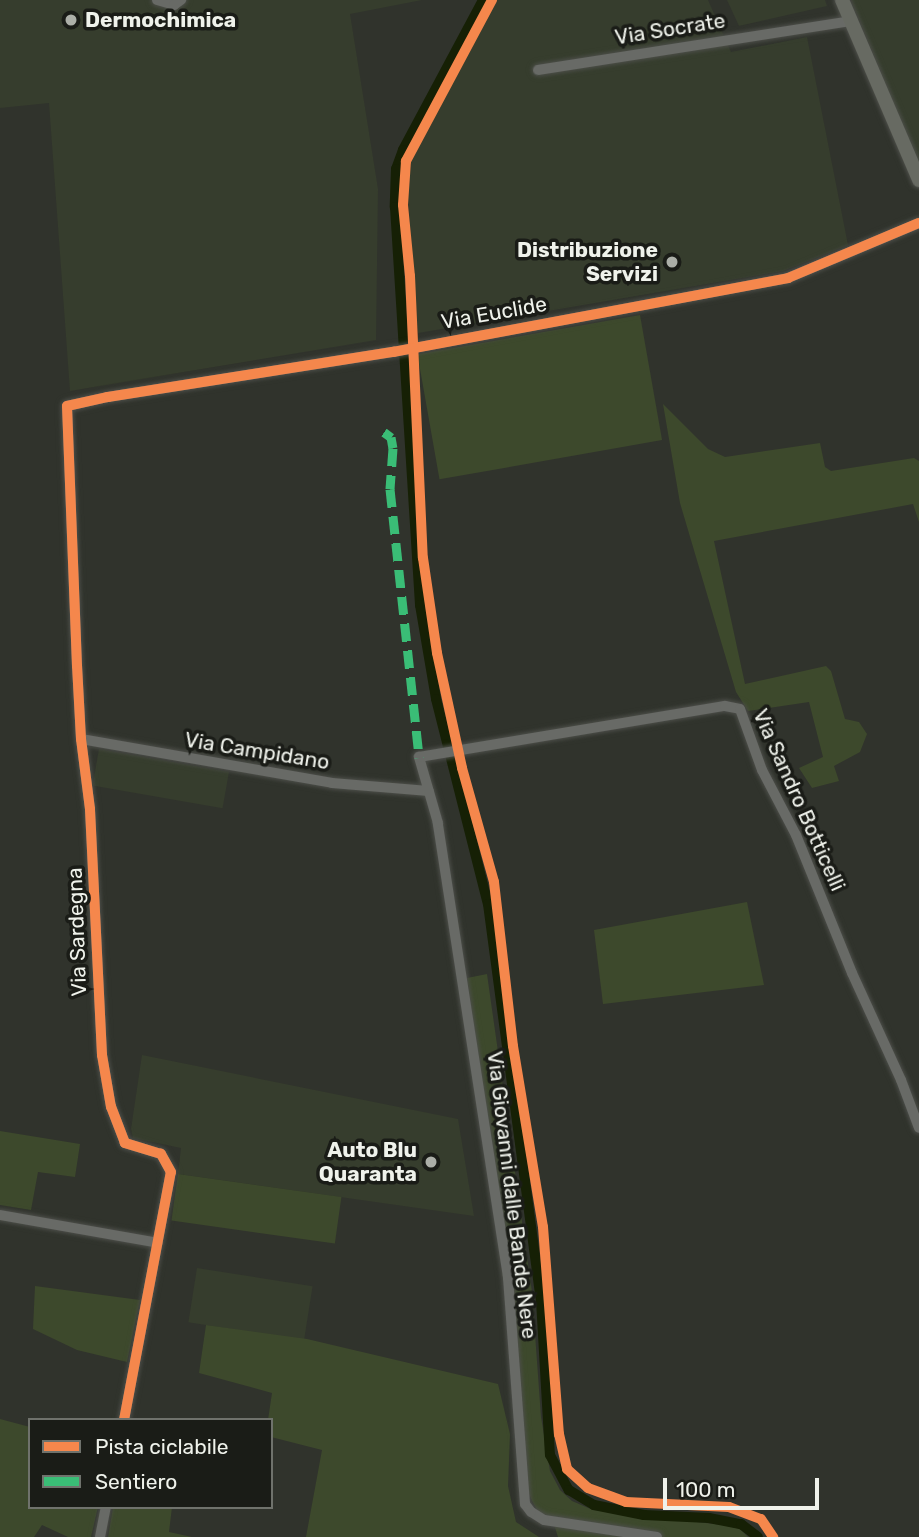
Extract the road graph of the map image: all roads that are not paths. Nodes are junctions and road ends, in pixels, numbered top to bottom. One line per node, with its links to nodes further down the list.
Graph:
1 (157, 0): 2 (street)
2 (181, 0)
3 (842, 0): 4 (street)
4 (850, 21): 5 (street, Via Socrate); 6 (street)
5 (538, 70)
6 (919, 180)
7 (919, 223): 8 (street, Via Euclide)
8 (66, 406): 9 (street, Via Sardegna)
9 (81, 739): 11 (street, Via Campidano); 14 (street, Via Sardegna)
10 (419, 757): 11 (street, Via Giovanni dalle Bande Nere); 12 (street, Via Sandro Botticelli)
11 (429, 791): 18 (street, Via Giovanni dalle Bande Nere)
12 (919, 1128)
13 (0, 1215): 14 (street)
14 (158, 1243): 15 (street, Via Sardegna)
15 (124, 1418)
16 (106, 1509): 17 (street)
17 (100, 1537)
18 (657, 1537)

